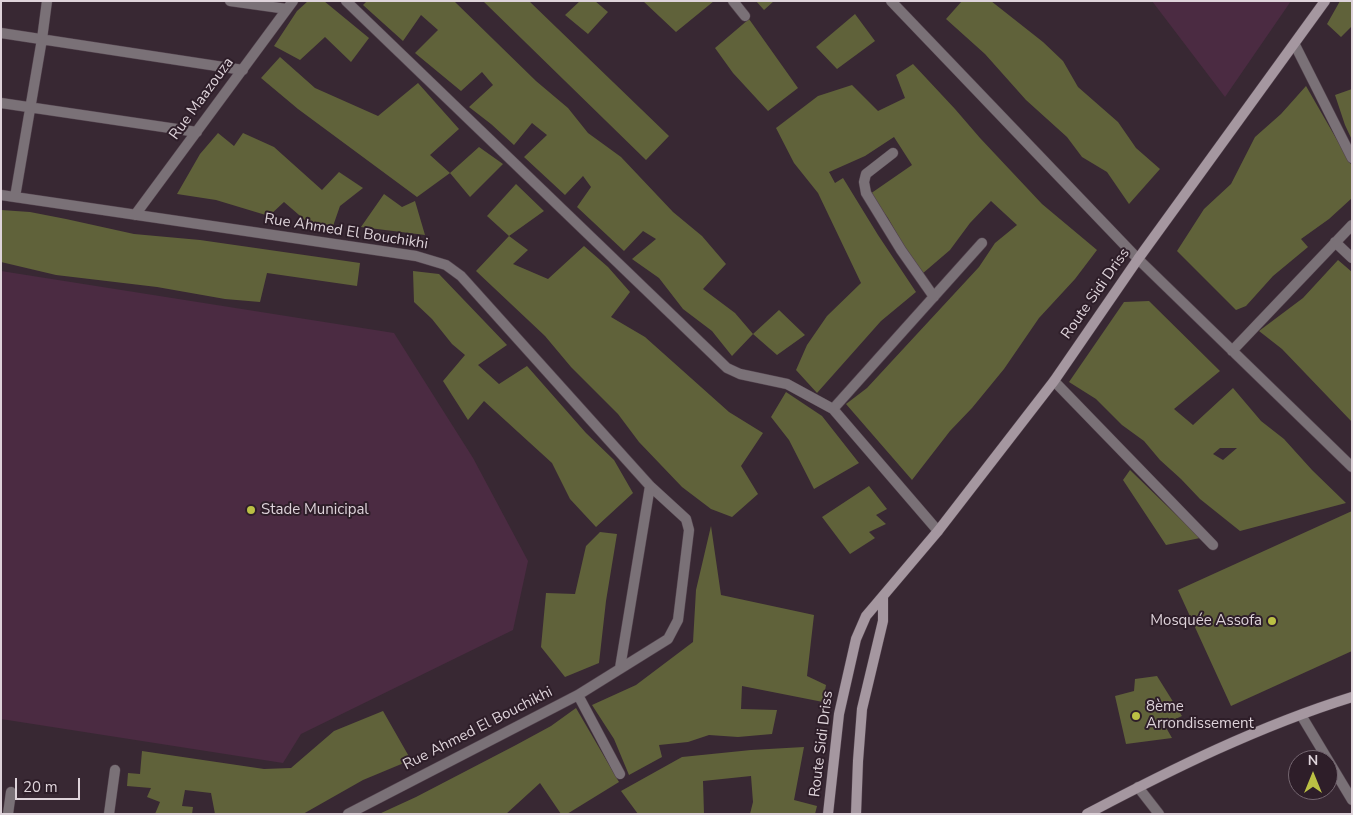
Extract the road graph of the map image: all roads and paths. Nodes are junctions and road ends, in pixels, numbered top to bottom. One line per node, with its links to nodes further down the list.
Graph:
1 (47, 1): 10 (street)
2 (230, 1): 7 (street)
3 (346, 1): 29 (street)
4 (734, 1): 8 (street)
5 (891, 1): 25 (street)
6 (1325, 1): 11 (street, Route Sidi Driss)
7 (290, 5): 12 (street, Rue Maazouza)
8 (745, 16)
9 (1, 33): 10 (street)
10 (42, 39): 12 (street); 14 (street)
11 (1295, 45): 17 (street); 25 (street, Route Sidi Driss)
12 (242, 70): 15 (street, Rue Maazouza)
13 (1, 103): 14 (street)
14 (30, 107): 15 (street); 19 (street)
15 (197, 132): 20 (street, Rue Maazouza)
16 (893, 153): 26 (street)
17 (1352, 158)
18 (1, 195): 19 (street, Rue Ahmed El Bouchikhi)
19 (15, 197): 20 (street, Rue Ahmed El Bouchikhi)
20 (135, 215): 31 (street, Rue Ahmed El Bouchikhi)
21 (1352, 225): 22 (street)
22 (1334, 242): 24 (street); 27 (street)
23 (982, 243): 26 (street)
24 (1352, 258)
25 (1138, 259): 27 (street); 28 (street, Route Sidi Driss)
26 (934, 297): 29 (street)
27 (1232, 351): 30 (street)
28 (1054, 381): 32 (street, Route Sidi Driss); 33 (street)
29 (833, 409): 32 (street)
30 (1352, 468)
31 (650, 486): 35 (street); 35 (street, Rue Ahmed El Bouchikhi)
32 (938, 531): 34 (street, Route Sidi Driss)
33 (1213, 545)
34 (883, 598): 47 (street, Route Sidi Driss); 48 (street)
35 (620, 668): 36 (street, Rue Ahmed El Bouchikhi)
36 (578, 695): 40 (street); 46 (street, Rue Ahmed El Bouchikhi)
37 (1352, 697): 38 (street)
38 (1301, 715): 41 (street); 43 (street)
39 (115, 770): 45 (street)
40 (620, 774)
41 (1138, 786): 49 (street); 50 (street)
42 (11, 792): 44 (street)
43 (1352, 800)
44 (8, 814)
45 (109, 814)
46 (348, 814)
47 (828, 814)
48 (856, 814)
49 (1086, 814)
50 (1159, 814)

